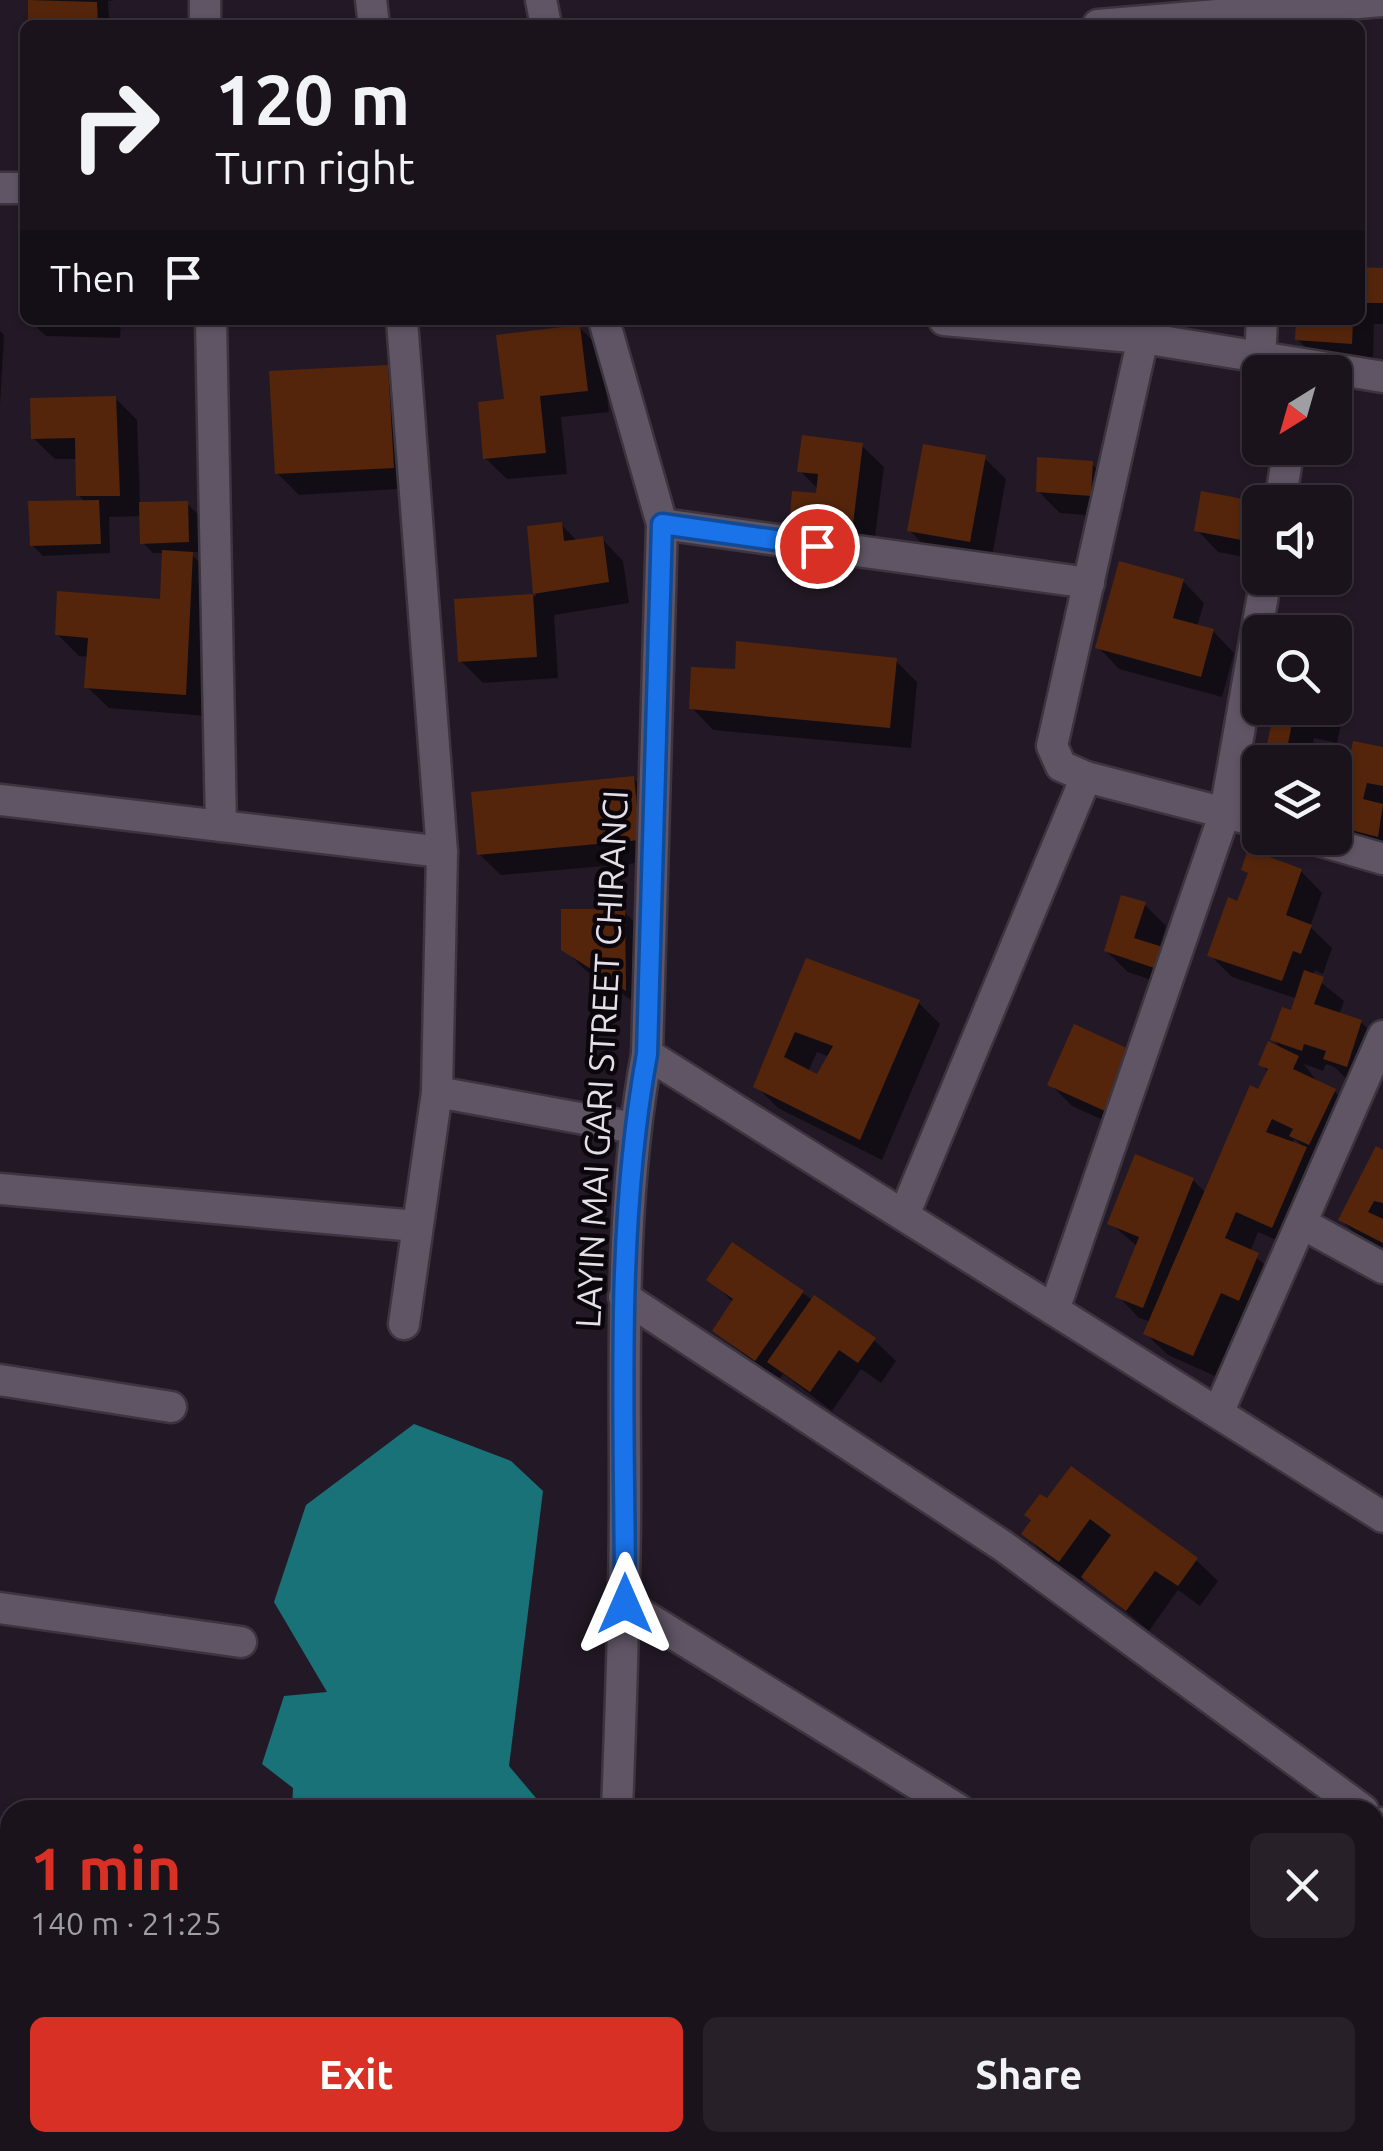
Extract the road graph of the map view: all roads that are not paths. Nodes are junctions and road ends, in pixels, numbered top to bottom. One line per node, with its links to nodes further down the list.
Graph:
1 (1338, 1): 2 (street); 3 (street)
2 (1383, 1)
3 (1273, 17): 4 (street)
4 (1207, 20)
5 (211, 325): 22 (street)
6 (402, 325): 24 (street)
7 (605, 325): 15 (street, LAYIN MAI GARI STREET CHIRANCI)
8 (1035, 325): 10 (street)
9 (1262, 325): 12 (street)
10 (1143, 338): 11 (street); 16 (street)
11 (1248, 355)
12 (1260, 355)
13 (1352, 373): 14 (street)
14 (1383, 376)
15 (662, 524): 16 (street); 27 (street, LAYIN MAI GARI STREET CHIRANCI)
16 (1088, 583): 18 (street)
17 (1263, 595): 20 (street)
18 (1086, 777): 20 (street); 31 (street)
19 (0, 800): 22 (street)
20 (1225, 812): 21 (street); 36 (street)
21 (1242, 817)
22 (220, 826): 24 (street)
23 (1352, 850): 25 (street)
24 (442, 852): 28 (street)
25 (1383, 859)
26 (1383, 1036): 32 (street)
27 (647, 1054): 29 (street, LAYIN MAI GARI STREET CHIRANCI); 31 (street)
28 (437, 1092): 29 (street); 33 (street)
29 (634, 1128): 35 (street, LAYIN MAI GARI STREET CHIRANCI)
30 (0, 1189): 33 (street)
31 (904, 1215): 36 (street)
32 (1302, 1224): 34 (street); 40 (street)
33 (416, 1226): 37 (street)
34 (1383, 1268)
35 (624, 1297): 42 (street, LAYIN MAI GARI STREET CHIRANCI); 47 (street)
36 (1054, 1310): 40 (street)
37 (404, 1324)
38 (0, 1380): 39 (street)
39 (171, 1407)
40 (1218, 1413): 41 (street)
41 (1383, 1517)
42 (625, 1604): 45 (street, LAYIN MAI GARI STREET CHIRANCI); 46 (street)
43 (0, 1608): 44 (street)
44 (241, 1642)
45 (618, 1800)
46 (944, 1800)
47 (1349, 1800)

